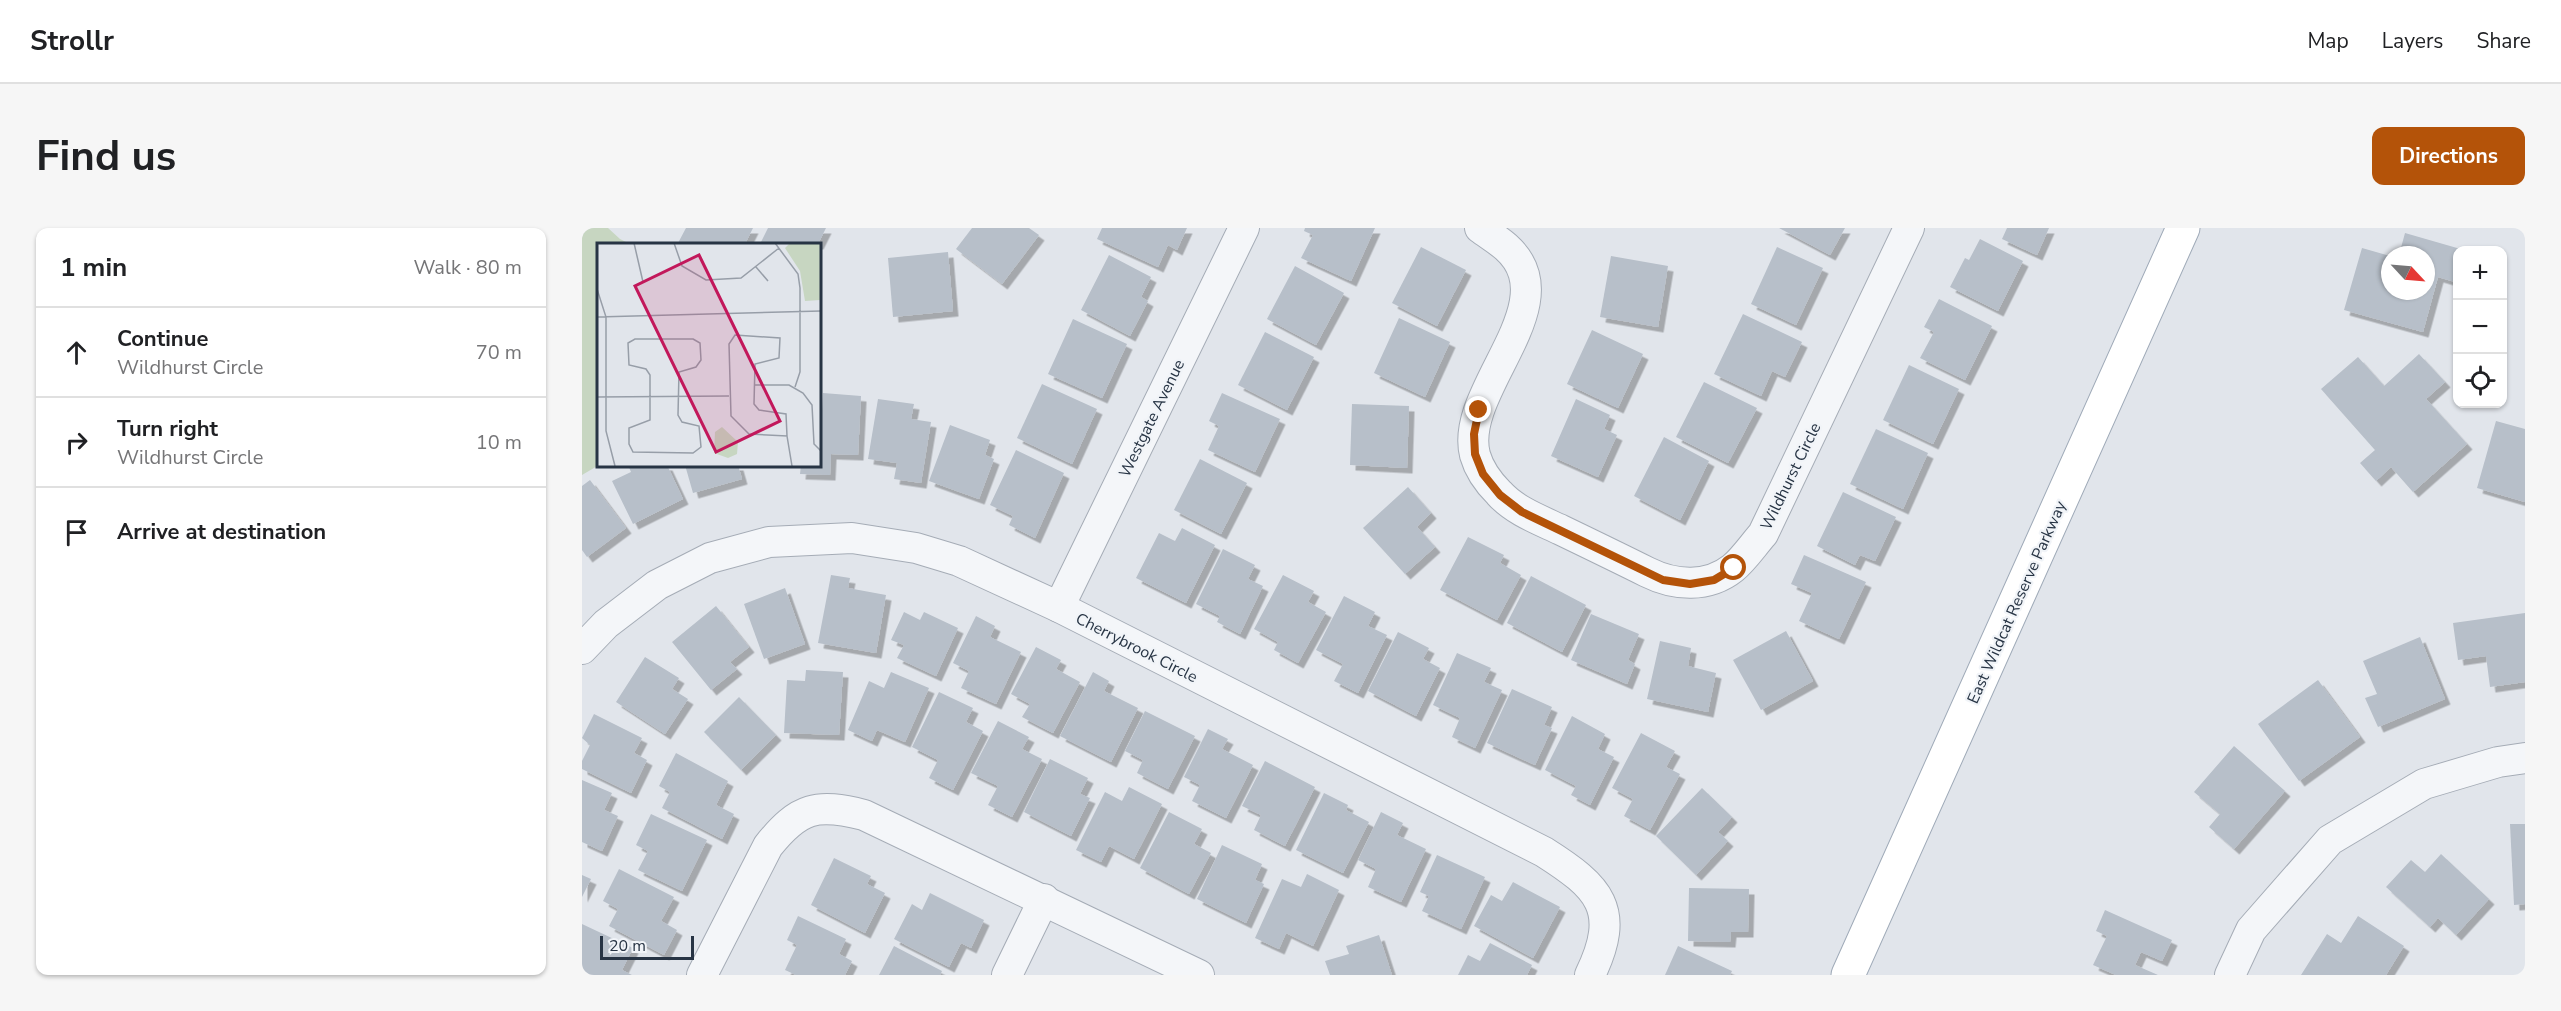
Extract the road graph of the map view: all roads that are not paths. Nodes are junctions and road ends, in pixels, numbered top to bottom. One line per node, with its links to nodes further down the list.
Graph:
1 (1244, 228): 5 (street, Westgate Avenue)
2 (1480, 228): 3 (street, Wildhurst Circle)
3 (1909, 228)
4 (2183, 228): 13 (main road, East Wildcat Reserve Parkway)
5 (1059, 607): 6 (street, Cherrybrook Circle); 12 (street, Cherrybrook Circle)
6 (582, 650)
7 (2525, 758): 14 (street)
8 (1044, 899): 9 (street); 10 (street); 11 (street)
9 (702, 975)
10 (1007, 975)
11 (1198, 975)
12 (1590, 975)
13 (1848, 975)
14 (2230, 975)

